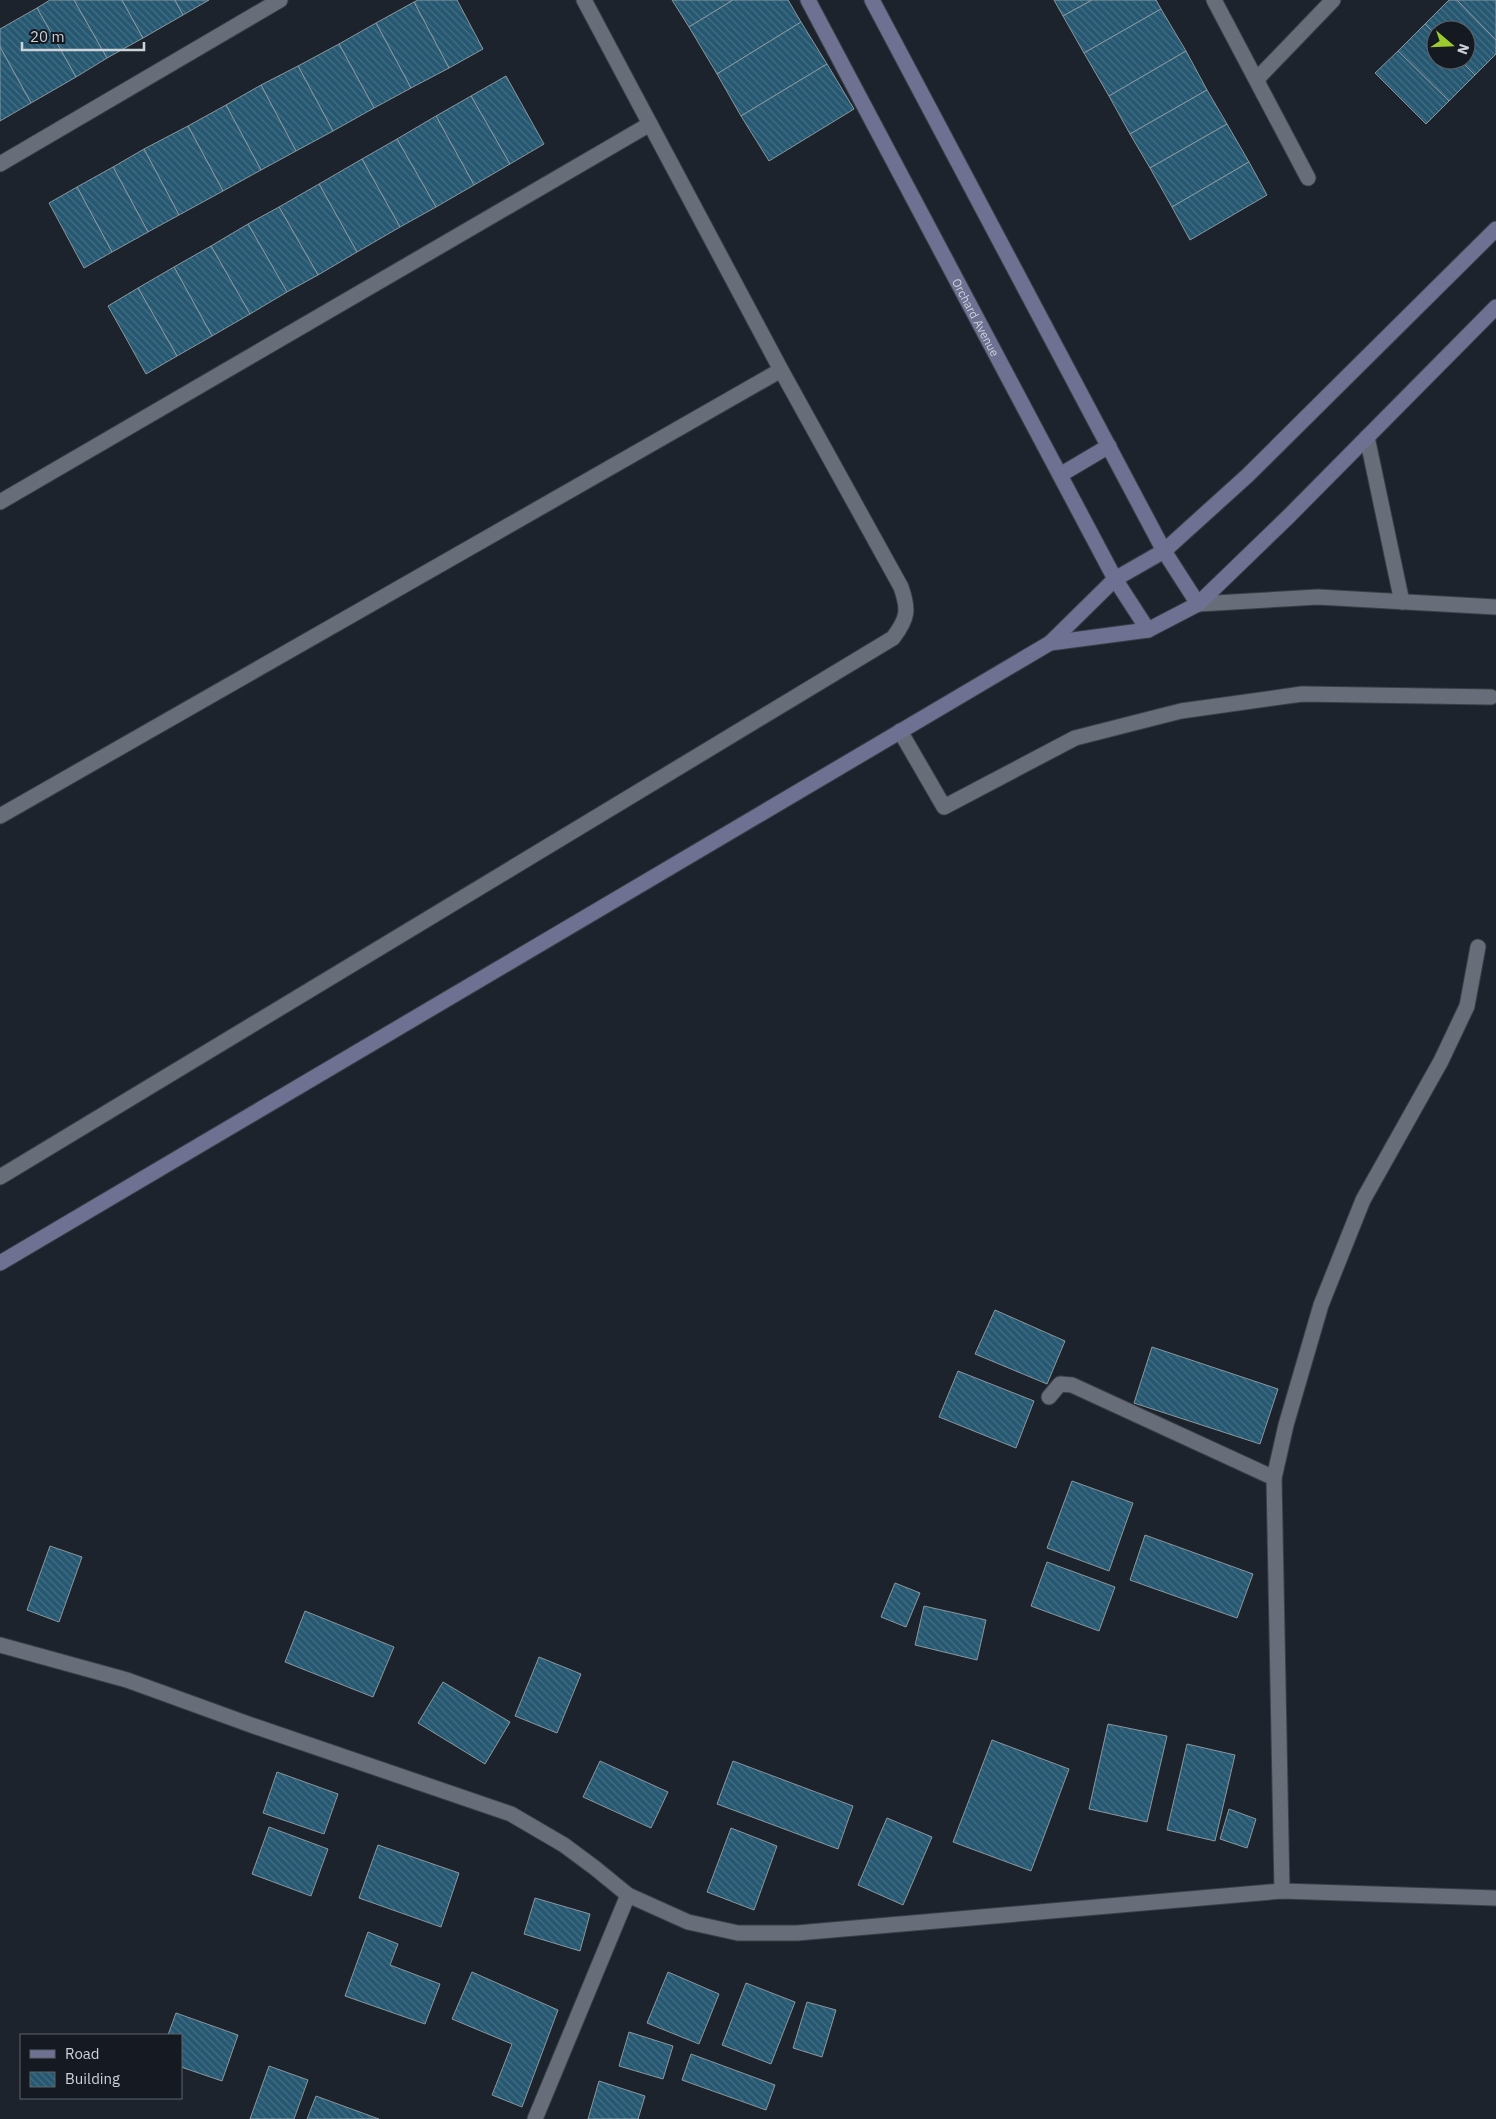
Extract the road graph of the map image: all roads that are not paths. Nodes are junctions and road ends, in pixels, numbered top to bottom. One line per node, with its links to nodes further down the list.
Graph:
1 (280, 0): 9 (street)
2 (584, 0): 8 (street)
3 (808, 0): 16 (street, Orchard Avenue)
4 (872, 0): 15 (street)
5 (1214, 0): 7 (street)
6 (1333, 0): 7 (street)
7 (1256, 79): 10 (street)
8 (650, 124): 13 (street); 17 (street)
9 (0, 164)
10 (1308, 178)
11 (1496, 229): 18 (street)
12 (1496, 307): 14 (street)
13 (781, 370): 27 (street); 29 (street)
14 (1367, 437): 20 (street); 21 (street)
15 (1109, 446): 16 (street); 18 (street)
16 (1060, 475): 19 (street, Orchard Avenue)
17 (0, 502)
18 (1164, 551): 19 (street); 21 (street)
19 (1115, 579): 23 (street, Orchard Avenue); 24 (street)
20 (1402, 602): 21 (street); 22 (street)
21 (1198, 604): 23 (street)
22 (1496, 607)
23 (1148, 630): 24 (street)
24 (1050, 643): 26 (street)
25 (1491, 697): 26 (street)
26 (900, 730): 30 (street)
27 (0, 816)
28 (1478, 947): 32 (street)
29 (0, 1177)
30 (0, 1263)
31 (1049, 1397): 32 (street)
32 (1274, 1478): 34 (street)
33 (0, 1644): 35 (street)
34 (1282, 1891): 35 (street); 36 (street)
35 (628, 1895): 37 (street)
36 (1496, 1898)
37 (535, 2119)

